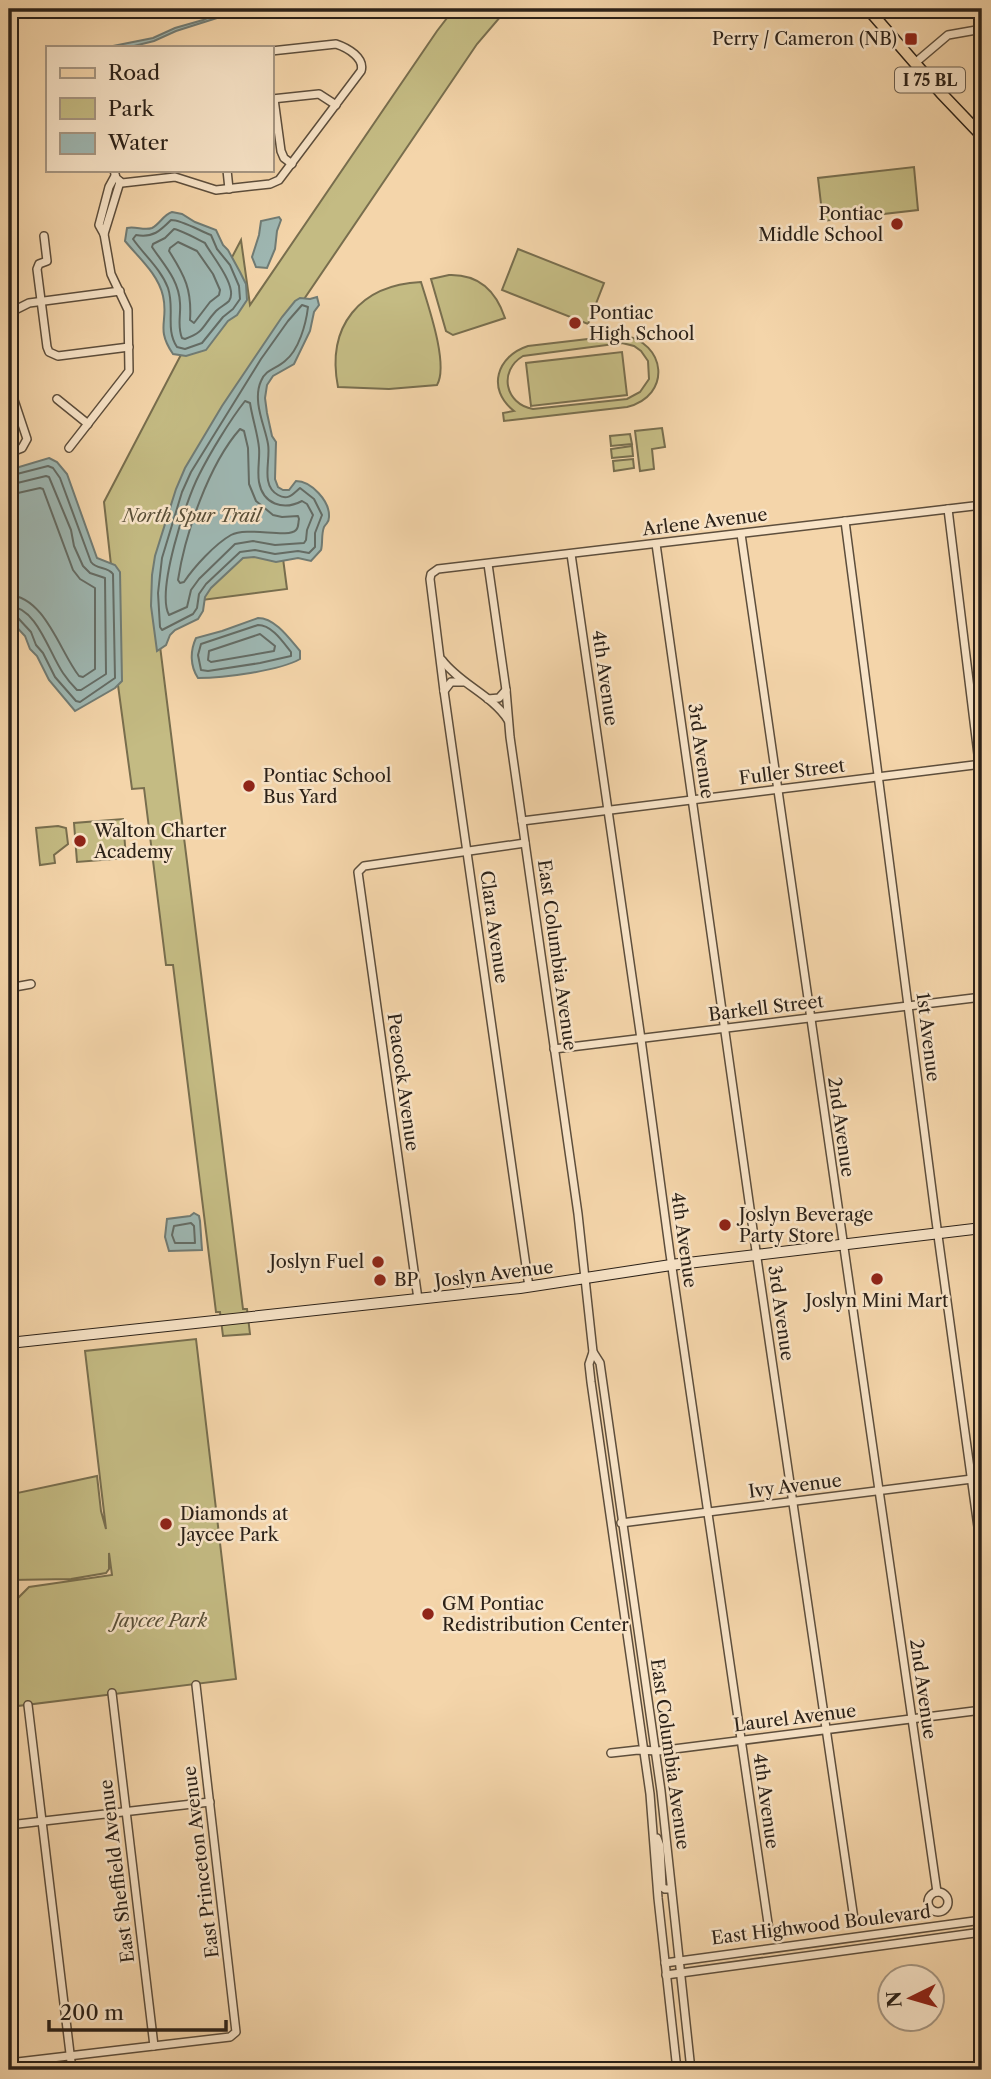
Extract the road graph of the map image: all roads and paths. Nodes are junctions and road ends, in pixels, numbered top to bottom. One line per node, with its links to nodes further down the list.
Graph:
1 (868, 9): 4 (main road, I 75 BL)
2 (982, 29): 4 (street)
3 (273, 51): 6 (street)
4 (915, 63): 7 (main road, I 75 BL)
5 (273, 99): 6 (street); 8 (street)
6 (336, 105): 8 (street)
7 (982, 136)
8 (292, 164): 12 (street)
9 (227, 172): 12 (street)
10 (171, 174): 11 (street); 12 (street)
11 (116, 176): 14 (street)
12 (229, 189)
13 (44, 236): 15 (street)
14 (120, 291): 15 (street); 19 (street)
15 (41, 301): 16 (street); 19 (street)
16 (17, 309): 17 (street); 18 (street)
17 (9, 313)
18 (9, 320)
19 (129, 347): 22 (street)
20 (9, 385): 24 (street)
21 (57, 399): 22 (street)
22 (88, 424): 23 (street)
23 (69, 448)
24 (9, 453)
25 (982, 505): 26 (street, Arlene Avenue)
26 (948, 509): 27 (street, Arlene Avenue); 39 (street)
27 (845, 521): 28 (street, Arlene Avenue); 40 (street, 1st Avenue)
28 (741, 534): 29 (street, Arlene Avenue); 42 (street, 2nd Avenue)
29 (656, 544): 30 (street, Arlene Avenue); 43 (street, 3rd Avenue)
30 (571, 554): 31 (street, Arlene Avenue); 44 (street, 4th Avenue)
31 (488, 564): 32 (street, Arlene Avenue); 35 (street, East Columbia Avenue)
32 (432, 573): 33 (street, Clara Avenue)
33 (442, 660): 34 (street); 36 (street, Clara Avenue)
34 (463, 682): 36 (street); 37 (street)
35 (506, 690): 37 (street); 38 (street, East Columbia Avenue)
36 (444, 691): 47 (street, Clara Avenue)
37 (488, 699): 38 (street)
38 (508, 721): 45 (street, East Columbia Avenue)
39 (981, 765): 40 (street, Fuller Street); 41 (street)
40 (878, 777): 42 (street, Fuller Street); 51 (street, 1st Avenue)
41 (982, 787)
42 (778, 790): 43 (street, Fuller Street); 52 (street, 2nd Avenue)
43 (692, 800): 44 (street, Fuller Street); 53 (street, 3rd Avenue)
44 (608, 810): 45 (street, Fuller Street); 54 (street, 4th Avenue)
45 (522, 821): 46 (street, East Columbia Avenue)
46 (525, 843): 47 (street); 55 (street, East Columbia Avenue)
47 (467, 851): 62 (street, Clara Avenue); 63 (street, Peacock Avenue)
48 (31, 984): 49 (street)
49 (9, 988)
50 (982, 997): 51 (street, Barkell Street)
51 (908, 1006): 52 (street, Barkell Street); 57 (street, 1st Avenue)
52 (810, 1018): 53 (street, Barkell Street); 58 (street, 2nd Avenue)
53 (725, 1028): 54 (street, Barkell Street); 59 (street, 3rd Avenue)
54 (641, 1039): 55 (street, Barkell Street); 60 (street, 4th Avenue)
55 (554, 1049): 61 (street, East Columbia Avenue)
56 (982, 1228): 57 (main road, Joslyn Avenue)
57 (938, 1232): 58 (main road, Joslyn Avenue); 67 (street, 1st Avenue)
58 (842, 1244): 59 (main road, Joslyn Avenue); 69 (street, 2nd Avenue)
59 (757, 1254): 60 (main road, Joslyn Avenue); 70 (street, 3rd Avenue)
60 (671, 1265): 61 (main road, Joslyn Avenue); 71 (street, 4th Avenue)
61 (585, 1278): 62 (main road, Joslyn Avenue); 65 (street, East Columbia Avenue)
62 (529, 1287): 63 (main road, Joslyn Avenue)
63 (418, 1299): 64 (main road, Joslyn Avenue)
64 (9, 1343)
65 (593, 1352): 66 (street, East Columbia Avenue); 68 (street, East Columbia Avenue)
66 (597, 1424): 68 (street, East Columbia Avenue); 74 (street, East Columbia Avenue)
67 (972, 1479): 69 (street, Ivy Avenue); 73 (street, 1st Avenue)
68 (616, 1485): 72 (street, East Columbia Avenue)
69 (878, 1491): 70 (street, Ivy Avenue); 80 (street, 2nd Avenue)
70 (793, 1502): 71 (street, Ivy Avenue); 81 (street, 3rd Avenue)
71 (708, 1513): 72 (street, Ivy Avenue); 82 (street, 4th Avenue)
72 (621, 1523): 75 (street, East Columbia Avenue)
73 (982, 1556)
74 (616, 1564): 75 (street, East Columbia Avenue); 83 (street, East Columbia Avenue)
75 (636, 1624): 84 (street, East Columbia Avenue)
76 (197, 1685): 86 (street, East Princeton Avenue)
77 (112, 1693): 87 (street, East Sheffield Avenue)
78 (28, 1704): 88 (street)
79 (982, 1710): 80 (street, Laurel Avenue)
80 (912, 1719): 81 (street, Laurel Avenue); 92 (street, 2nd Avenue)
81 (827, 1730): 82 (street, Laurel Avenue); 93 (street, 3rd Avenue)
82 (741, 1741): 84 (street, Laurel Avenue); 95 (street, 4th Avenue)
83 (644, 1750): 84 (street, Laurel Avenue); 85 (street, Laurel Avenue); 90 (street, East Columbia Avenue)
84 (654, 1751): 91 (street, East Columbia Avenue)
85 (611, 1753)
86 (210, 1802): 87 (street); 101 (street, East Princeton Avenue)
87 (126, 1812): 88 (street); 101 (street, East Sheffield Avenue)
88 (42, 1822): 89 (street); 102 (street)
89 (9, 1825)
90 (653, 1827): 91 (street, East Columbia Avenue); 98 (street, East Columbia Avenue)
91 (671, 1889): 97 (street, East Columbia Avenue)
92 (937, 1892)
93 (854, 1919)
94 (982, 1920): 97 (street, East Highwood Boulevard)
95 (769, 1930)
96 (982, 1932): 99 (street, East Highwood Boulevard)
97 (678, 1961): 98 (street, East Highwood Boulevard); 99 (street, East Columbia Avenue)
98 (665, 1963): 100 (street, East Columbia Avenue)
99 (680, 1973): 100 (street, East Highwood Boulevard); 106 (street, East Columbia Avenue)
100 (666, 1975): 105 (street, East Columbia Avenue)
101 (154, 2046): 102 (street)
102 (70, 2056): 103 (street); 104 (street)
103 (9, 2063)
104 (72, 2070)
105 (677, 2070)
106 (691, 2070)

